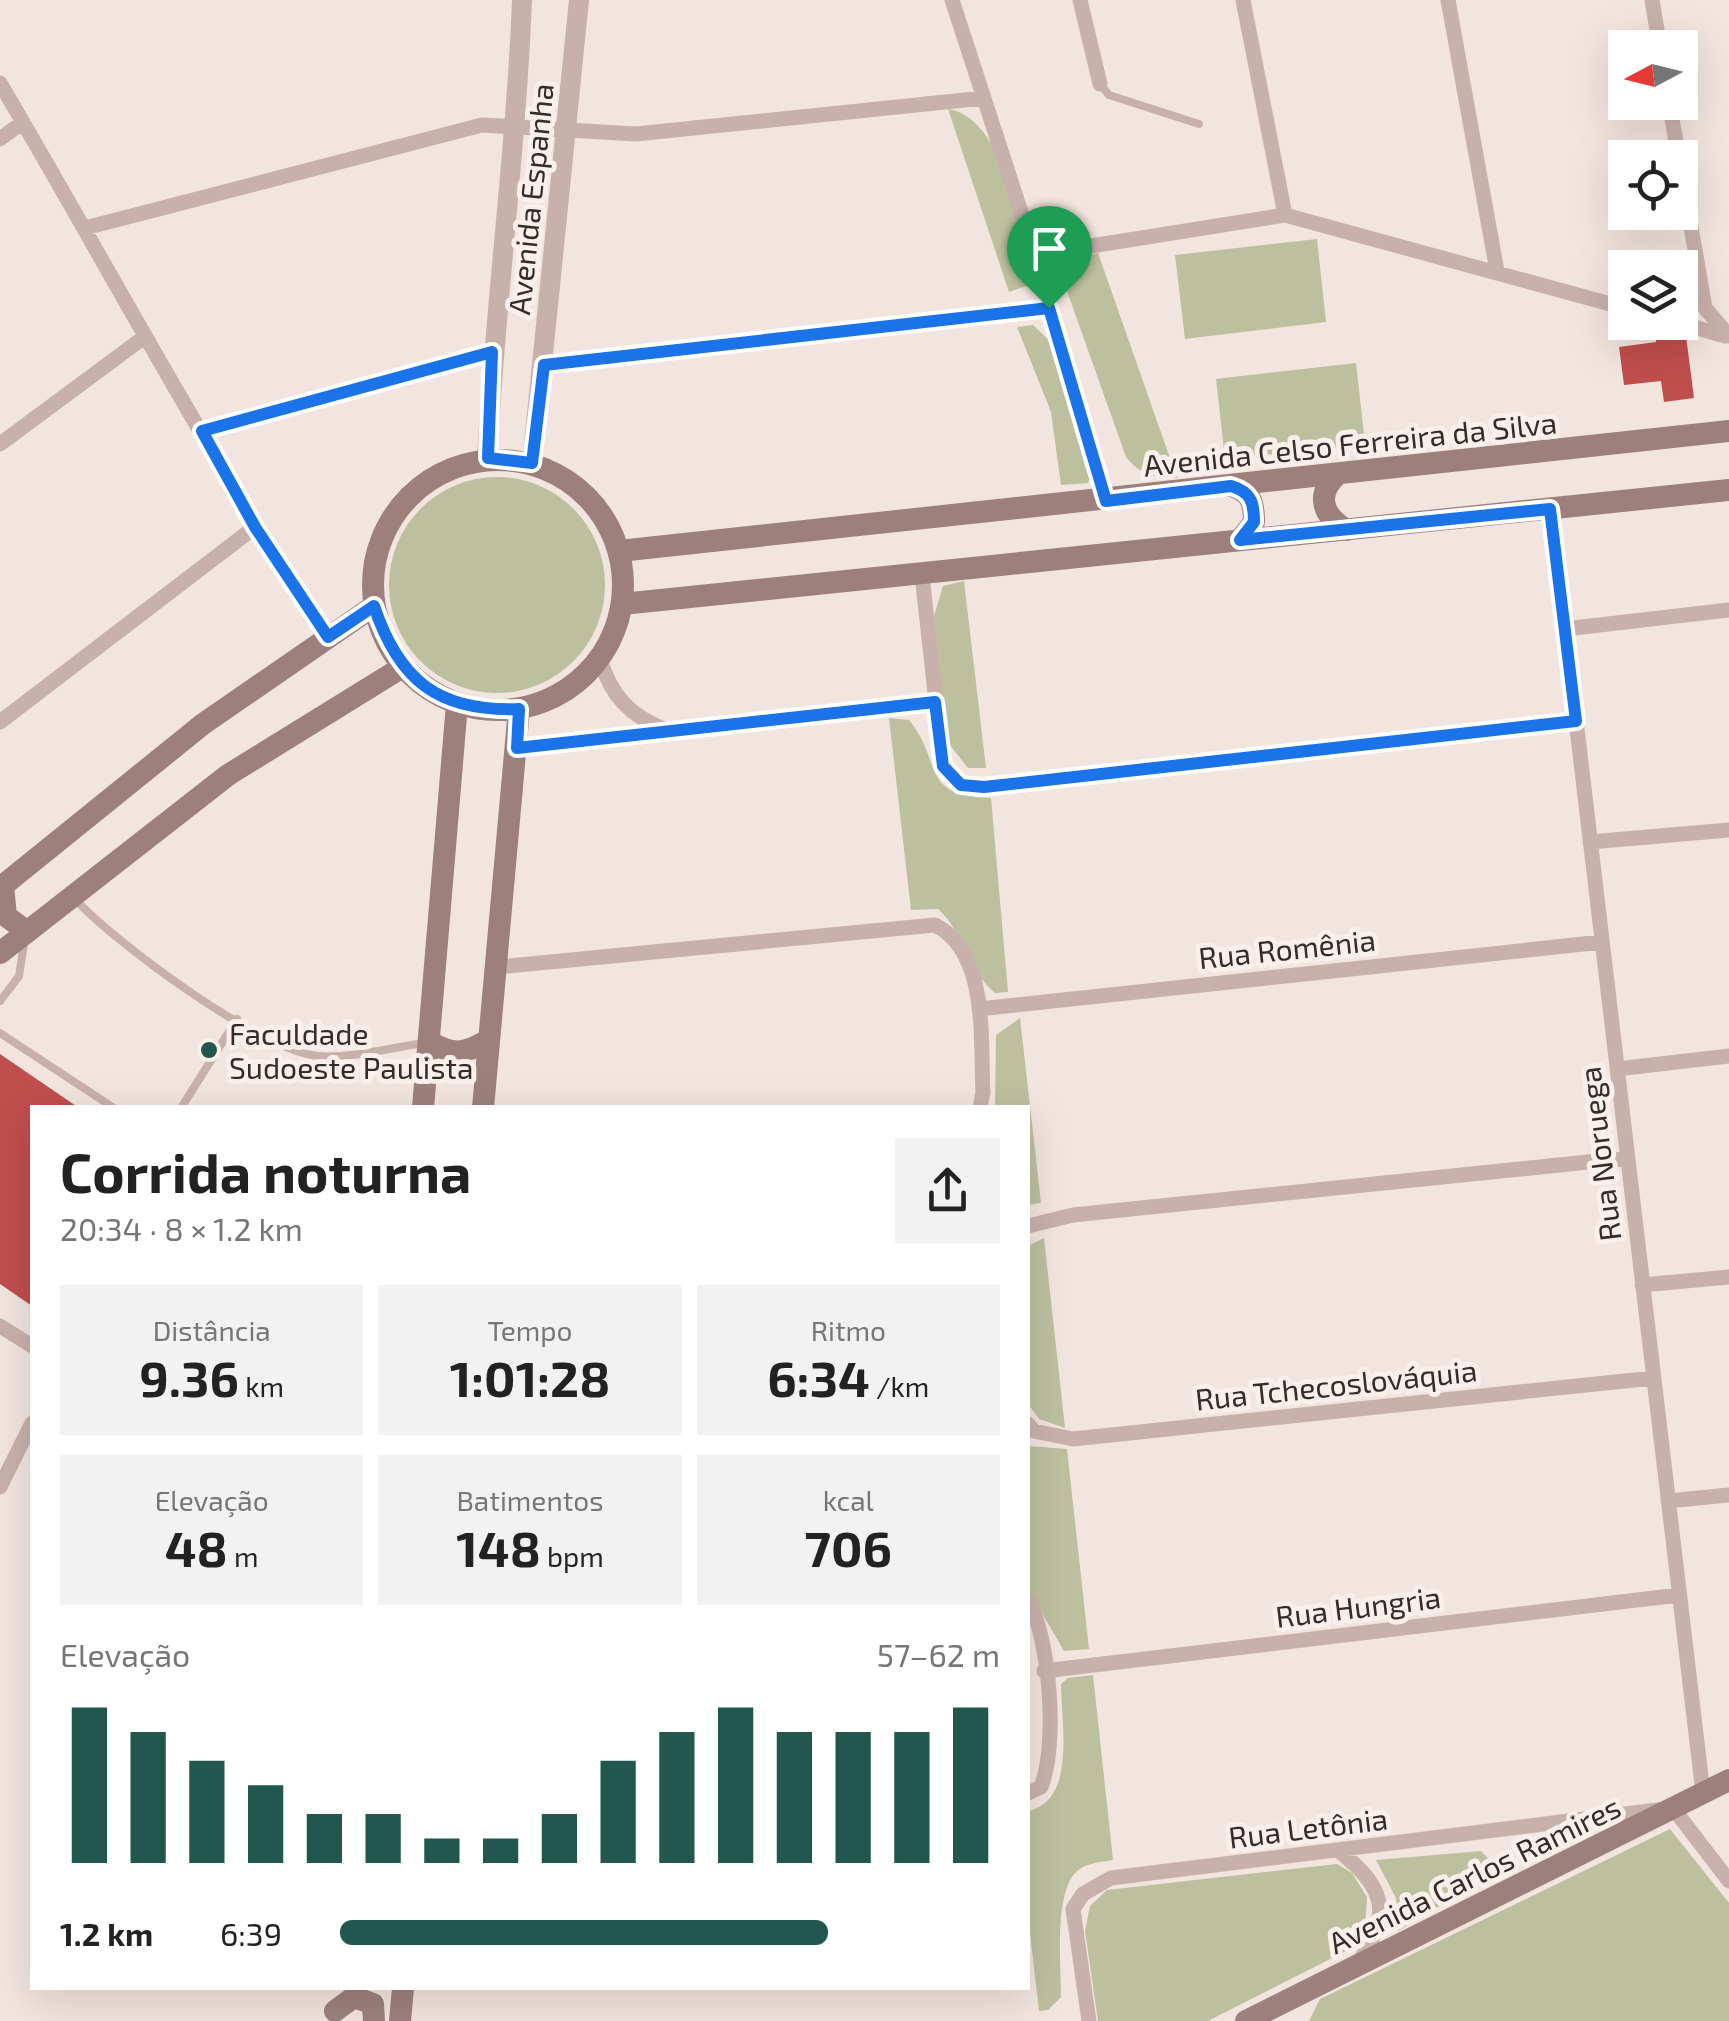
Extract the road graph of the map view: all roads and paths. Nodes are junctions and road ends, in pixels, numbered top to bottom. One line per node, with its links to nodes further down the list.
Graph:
1 (522, 0): 13 (street, Avenida Espanha)
2 (580, 0): 15 (street, Avenida Espanha)
3 (952, 0): 11 (street)
4 (1080, 0): 10 (street)
5 (1243, 0): 17 (street)
6 (1448, 0): 21 (street)
7 (1652, 0): 8 (street)
8 (1657, 30)
9 (0, 83): 12 (street)
10 (1100, 84): 14 (lane)
11 (984, 98): 15 (street); 20 (street)
12 (23, 122): 16 (street); 18 (street)
13 (517, 124): 15 (street); 18 (street); 27 (street, Avenida Espanha)
14 (1199, 124)
15 (566, 129): 28 (street, Avenida Espanha)
16 (0, 139)
17 (1285, 215): 20 (street); 21 (street)
18 (86, 228): 26 (street)
19 (1692, 230): 25 (street)
20 (1035, 255): 23 (street)
21 (1497, 272): 22 (street)
22 (1608, 303)
23 (1049, 308): 28 (street); 37 (street)
24 (1698, 328): 25 (street)
25 (1729, 337)
26 (143, 338): 29 (street); 31 (street)
27 (492, 352): 29 (street); 32 (street, Avenida Espanha)
28 (544, 365): 33 (street, Avenida Espanha)
29 (202, 431): 39 (street)
30 (1729, 431): 34 (main road, Avenida Celso Ferreira da Silva)
31 (0, 444)
32 (488, 458): 33 (main road); 45 (main road)
33 (532, 463): 42 (main road)
34 (1338, 474): 35 (main road, Avenida Celso Ferreira da Silva); 40 (main road)
35 (1231, 486): 37 (main road, Avenida Celso Ferreira da Silva); 41 (main road)
36 (1729, 490): 38 (main road)
37 (1106, 501): 42 (main road, Avenida Celso Ferreira da Silva)
38 (1550, 509): 40 (main road); 47 (street, Rua Noruega)
39 (255, 527): 48 (street); 55 (street)
40 (1348, 530): 41 (main road)
41 (1240, 540): 43 (main road)
42 (619, 550): 44 (main road)
43 (922, 575): 44 (main road); 51 (street)
44 (622, 604): 49 (main road)
45 (374, 606): 48 (main road); 50 (main road)
46 (1729, 610): 47 (street)
47 (1564, 629): 54 (street, Rua Noruega)
48 (328, 637): 60 (main road)
49 (600, 659): 53 (main road); 56 (street)
50 (401, 668): 52 (main road); 61 (main road)
51 (935, 702): 54 (street); 56 (street)
52 (457, 704): 53 (main road); 71 (main road)
53 (519, 709): 57 (main road)
54 (1576, 721): 59 (street, Rua Noruega)
55 (0, 722)
56 (670, 731): 57 (street)
57 (517, 748): 65 (main road)
58 (1729, 830): 59 (street)
59 (1590, 842): 63 (street, Rua Noruega)
60 (1, 887): 62 (main road)
61 (71, 895): 62 (main road); 68 (lane)
62 (25, 930): 64 (main road); 66 (lane)
63 (1602, 942): 67 (street, Rua Romênia); 73 (street, Rua Noruega)
64 (0, 952)
65 (497, 967): 67 (street); 70 (main road)
66 (0, 1002)
67 (979, 1009): 78 (street)
68 (237, 1019): 71 (lane); 75 (lane)
69 (0, 1033): 74 (lane)
70 (488, 1040): 71 (main road); 77 (main road)
71 (430, 1042): 76 (main road)
72 (1729, 1056): 73 (street)
73 (1617, 1068): 79 (street, Rua Noruega)
74 (109, 1105)
75 (183, 1105)
76 (423, 1105)
77 (483, 1105)
78 (980, 1105)
79 (1628, 1158): 80 (street); 82 (street, Rua Noruega)
80 (1030, 1226)
81 (1729, 1277): 82 (street)
82 (1642, 1285): 85 (street, Rua Noruega)
83 (0, 1326): 84 (street)
84 (30, 1345)
85 (1654, 1378): 86 (street, Rua Tchecoslováquia); 90 (street, Rua Noruega)
86 (1030, 1426)
87 (30, 1427): 88 (street)
88 (0, 1487)
89 (1729, 1495): 90 (street)
90 (1668, 1501): 91 (street, Rua Noruega)
91 (1680, 1595): 93 (street, Rua Hungria); 96 (street, Rua Noruega)
92 (1030, 1603): 93 (street)
93 (1044, 1671): 95 (street)
94 (1729, 1780): 96 (main road, Avenida Carlos Ramires)
95 (1030, 1792)
96 (1703, 1793): 97 (main road, Avenida Carlos Ramires)
97 (1673, 1808): 98 (street, Rua Letônia); 99 (street); 100 (main road, Avenida Carlos Ramires)
98 (1338, 1851): 100 (street); 103 (street, Rua Letônia)
99 (1729, 1882)
100 (1356, 1966): 104 (main road, Avenida Carlos Ramires)
101 (403, 1990): 106 (main road)
102 (336, 2007): 105 (main road)
103 (1083, 2020)
104 (1251, 2020)
105 (374, 2021)
106 (400, 2021)

